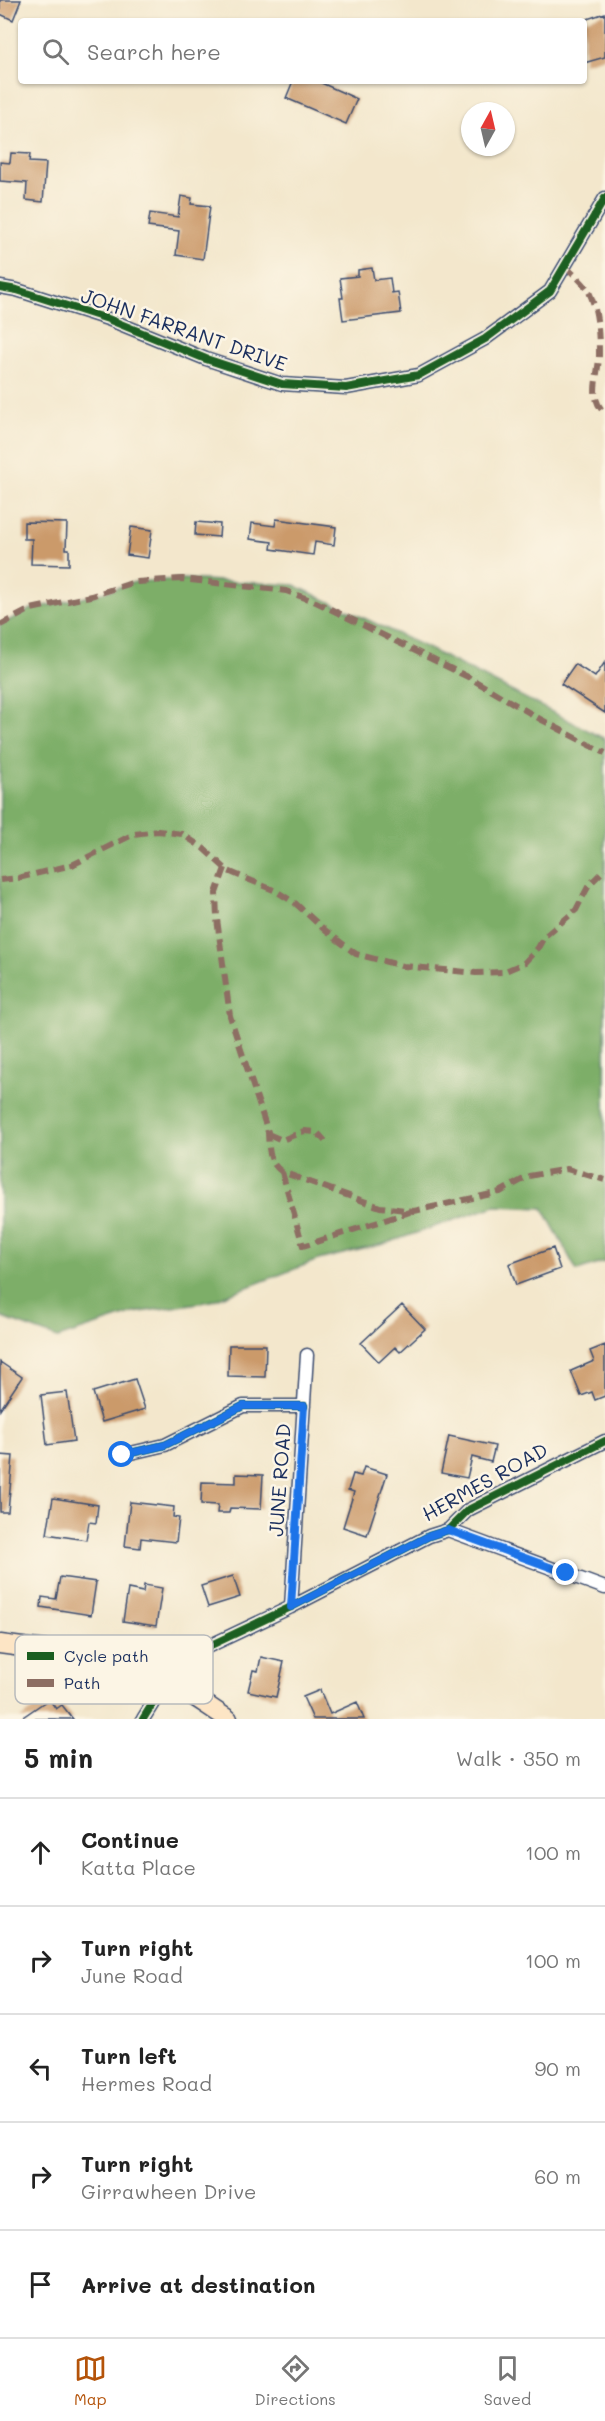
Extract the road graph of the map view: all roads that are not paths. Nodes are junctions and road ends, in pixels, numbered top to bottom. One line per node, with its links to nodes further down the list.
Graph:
1 (605, 198): 2 (street, JOHN FARRANT DRIVE)
2 (0, 287)
3 (307, 1355): 4 (street, JUNE ROAD)
4 (304, 1406): 6 (street); 9 (street, JUNE ROAD)
5 (605, 1441): 7 (street, HERMES ROAD)
6 (122, 1455)
7 (448, 1530): 8 (street); 9 (street, HERMES ROAD)
8 (605, 1588)
9 (291, 1607): 11 (street, HERMES ROAD)
10 (0, 1644): 12 (street)
11 (213, 1644)
12 (15, 1646)
13 (152, 1704): 15 (street, HERMES ROAD)
14 (205, 1704): 16 (street)
15 (143, 1719)
16 (228, 1719)

